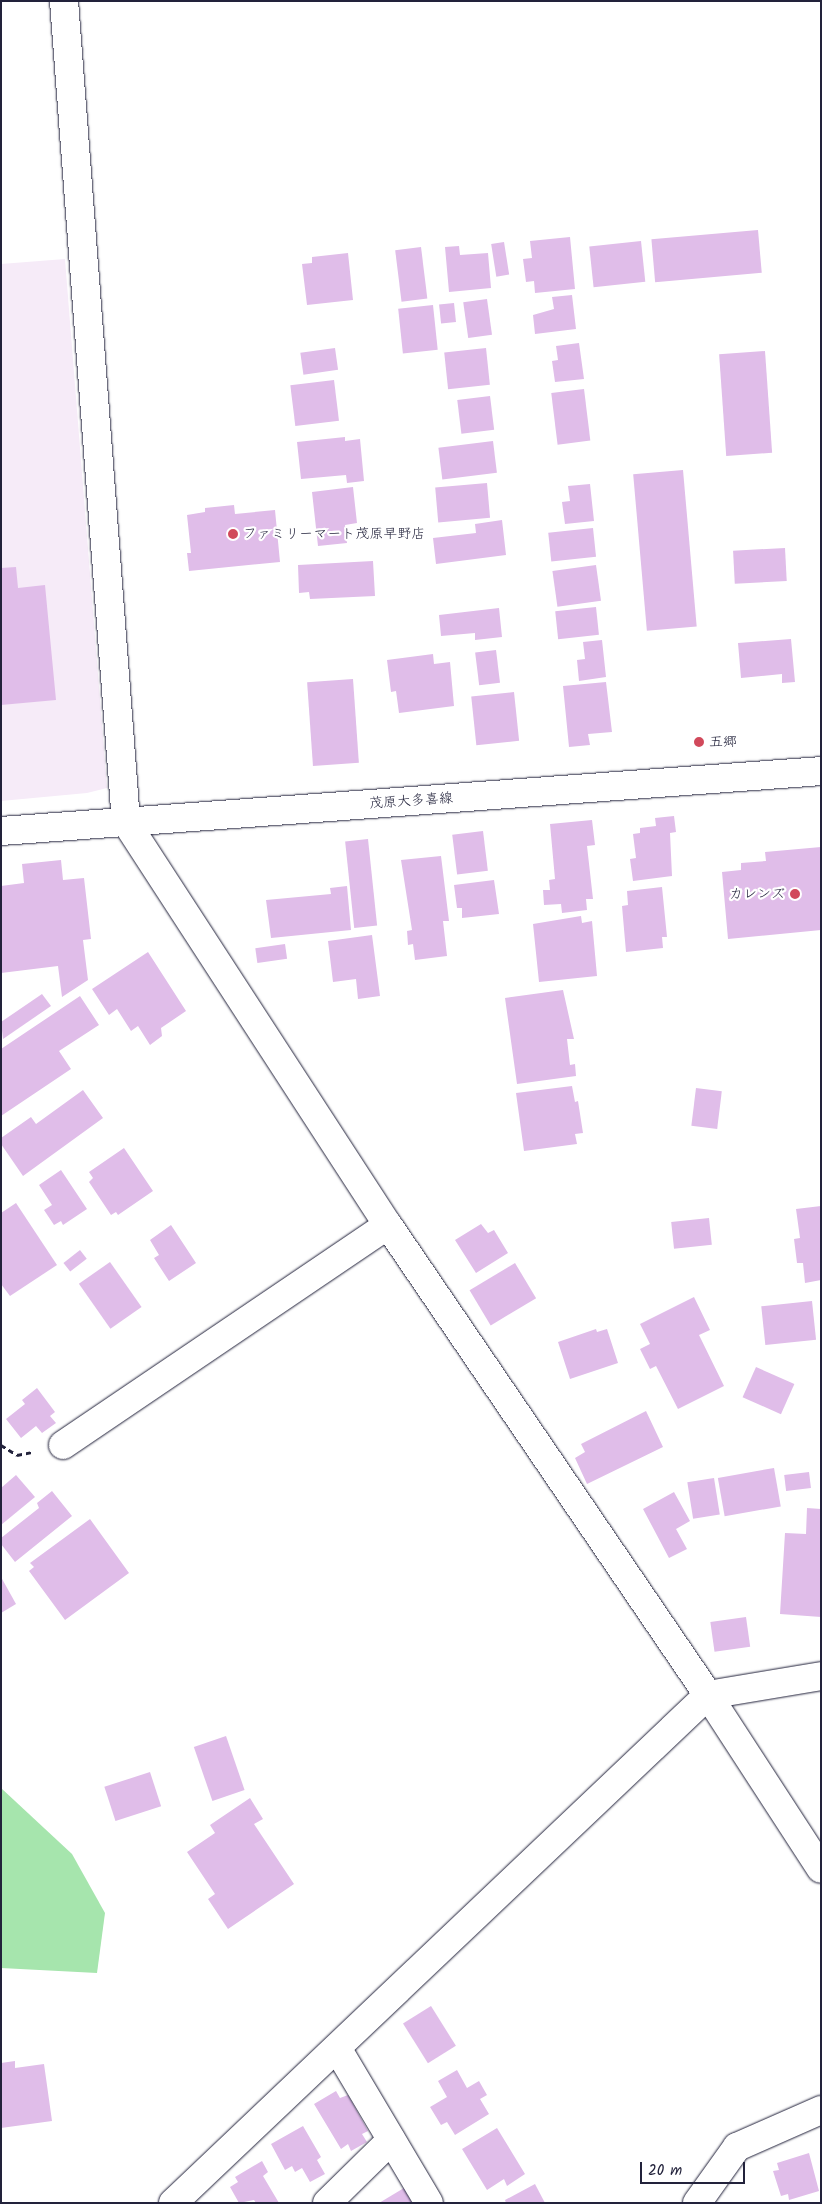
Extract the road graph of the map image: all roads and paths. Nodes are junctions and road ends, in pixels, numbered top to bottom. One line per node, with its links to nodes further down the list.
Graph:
1 (64, 1): 3 (street)
2 (821, 770): 3 (street, 茂原大多喜線)
3 (126, 822): 4 (street, 茂原大多喜線); 5 (street)
4 (1, 831)
5 (388, 1225): 6 (street); 8 (street)
6 (63, 1445)
7 (821, 1676): 8 (street)
8 (708, 1695): 9 (street); 10 (street)
9 (821, 1869)
10 (337, 2048): 12 (street); 13 (street)
11 (821, 2110): 16 (street)
12 (391, 2140): 14 (street); 15 (street)
13 (173, 2203)
14 (326, 2203)
15 (429, 2203)
16 (697, 2203)

